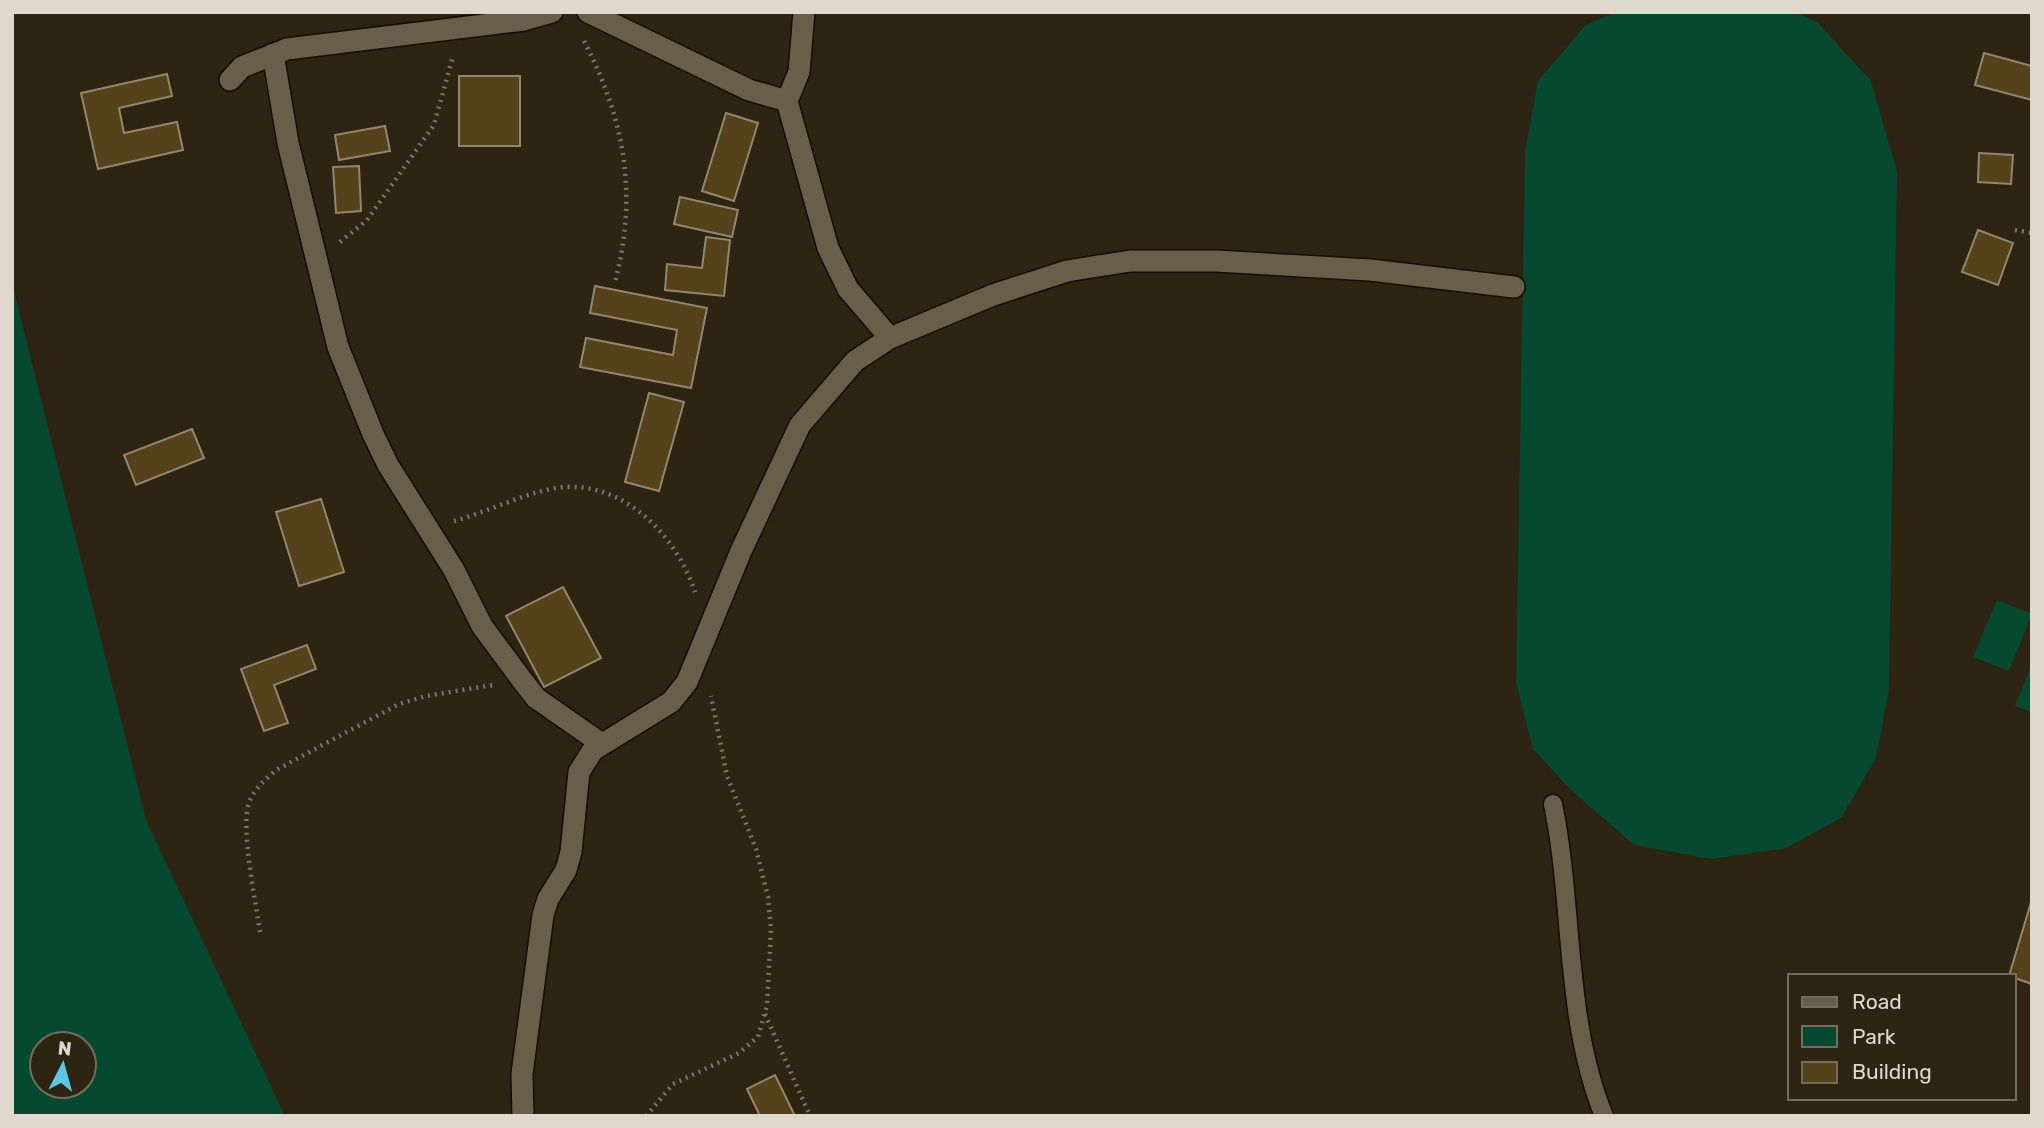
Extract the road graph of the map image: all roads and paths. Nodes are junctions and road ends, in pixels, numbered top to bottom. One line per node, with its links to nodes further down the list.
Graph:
1 (552, 12): 4 (street)
2 (588, 12): 8 (street)
3 (804, 12): 8 (street)
4 (459, 27): 6 (street); 11 (path)
5 (581, 36): 12 (path)
6 (273, 54): 7 (street); 11 (street)
7 (230, 80)
8 (787, 101): 14 (street)
9 (2015, 229): 10 (path)
10 (2032, 233)
11 (317, 258): 15 (street)
12 (615, 282)
13 (1514, 287): 14 (street)
14 (890, 338): 16 (street)
15 (429, 527): 16 (path); 17 (street)
16 (704, 645): 18 (street); 21 (path)
17 (522, 680): 18 (street); 20 (path)
18 (601, 744): 22 (street)
19 (1553, 804): 25 (lane)
20 (260, 932)
21 (765, 1013): 23 (path); 24 (path)
22 (523, 1116)
23 (646, 1116)
24 (810, 1116)
25 (1604, 1116)

